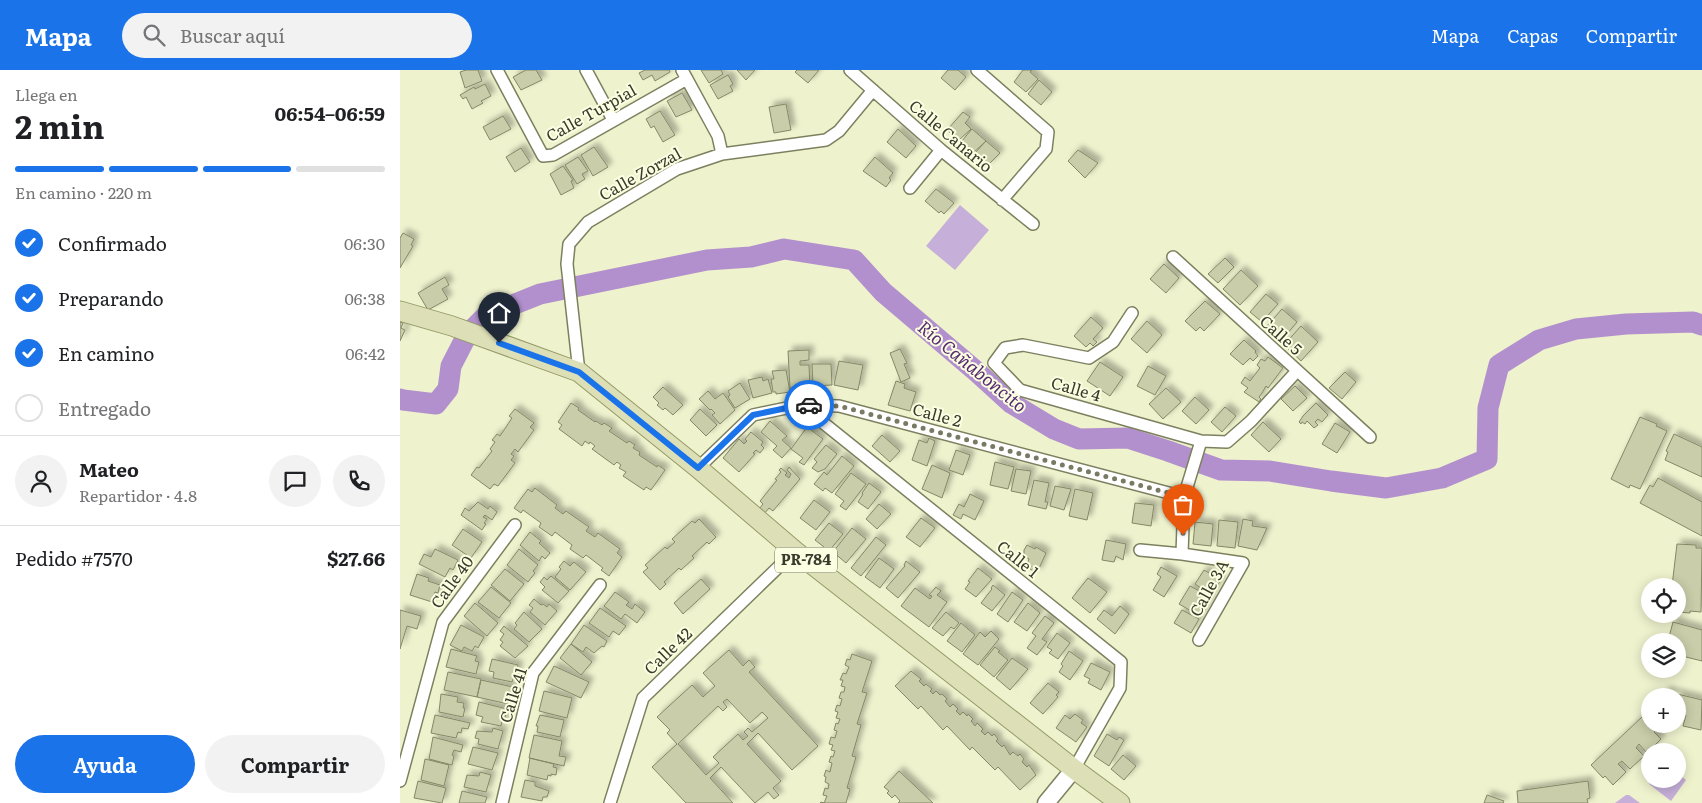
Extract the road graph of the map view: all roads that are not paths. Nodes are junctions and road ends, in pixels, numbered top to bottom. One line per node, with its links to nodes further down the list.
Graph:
1 (497, 70): 7 (street, Calle Turpial)
2 (586, 70): 7 (street)
3 (850, 70): 6 (street, Calle Canario)
4 (977, 70): 11 (street)
5 (685, 74): 7 (street, Calle Turpial); 9 (street)
6 (873, 90): 8 (street, Calle Canario); 9 (street, Calle Zorzal)
7 (614, 120)
8 (942, 150): 10 (street); 11 (street, Calle Canario)
9 (722, 154): 17 (street, Calle Zorzal)
10 (910, 188)
11 (1002, 200): 12 (street, Calle Canario)
12 (1033, 224)
13 (1172, 257): 16 (street, Calle 5)
14 (400, 311): 17 (main road, PR-784 / PR-784)
15 (1132, 313): 20 (street, Calle 4)
16 (1297, 371): 19 (street, Calle 5); 20 (street, Calle 4)
17 (579, 372): 21 (main road, PR-784 / PR-784)
18 (801, 405): 21 (street, Calle 2); 22 (street, Calle 2); 29 (street, Calle 1)
19 (1370, 437)
20 (1201, 441): 22 (street)
21 (698, 468): 25 (main road, PR-784 / PR-784)
22 (1184, 497): 26 (street)
23 (515, 524): 30 (street, Calle 40)
24 (1140, 550): 26 (street, Calle 3A)
25 (795, 551): 29 (main road, PR-784 / PR-784); 32 (street, Calle 42)
26 (1182, 554): 28 (street, Calle 3A)
27 (600, 585): 31 (street, Calle 41)
28 (1199, 640)
29 (1074, 769): 33 (street); 34 (main road, PR-784 / PR-784)
30 (400, 781)
31 (502, 803)
32 (610, 803)
33 (1046, 803)
34 (1120, 803)

